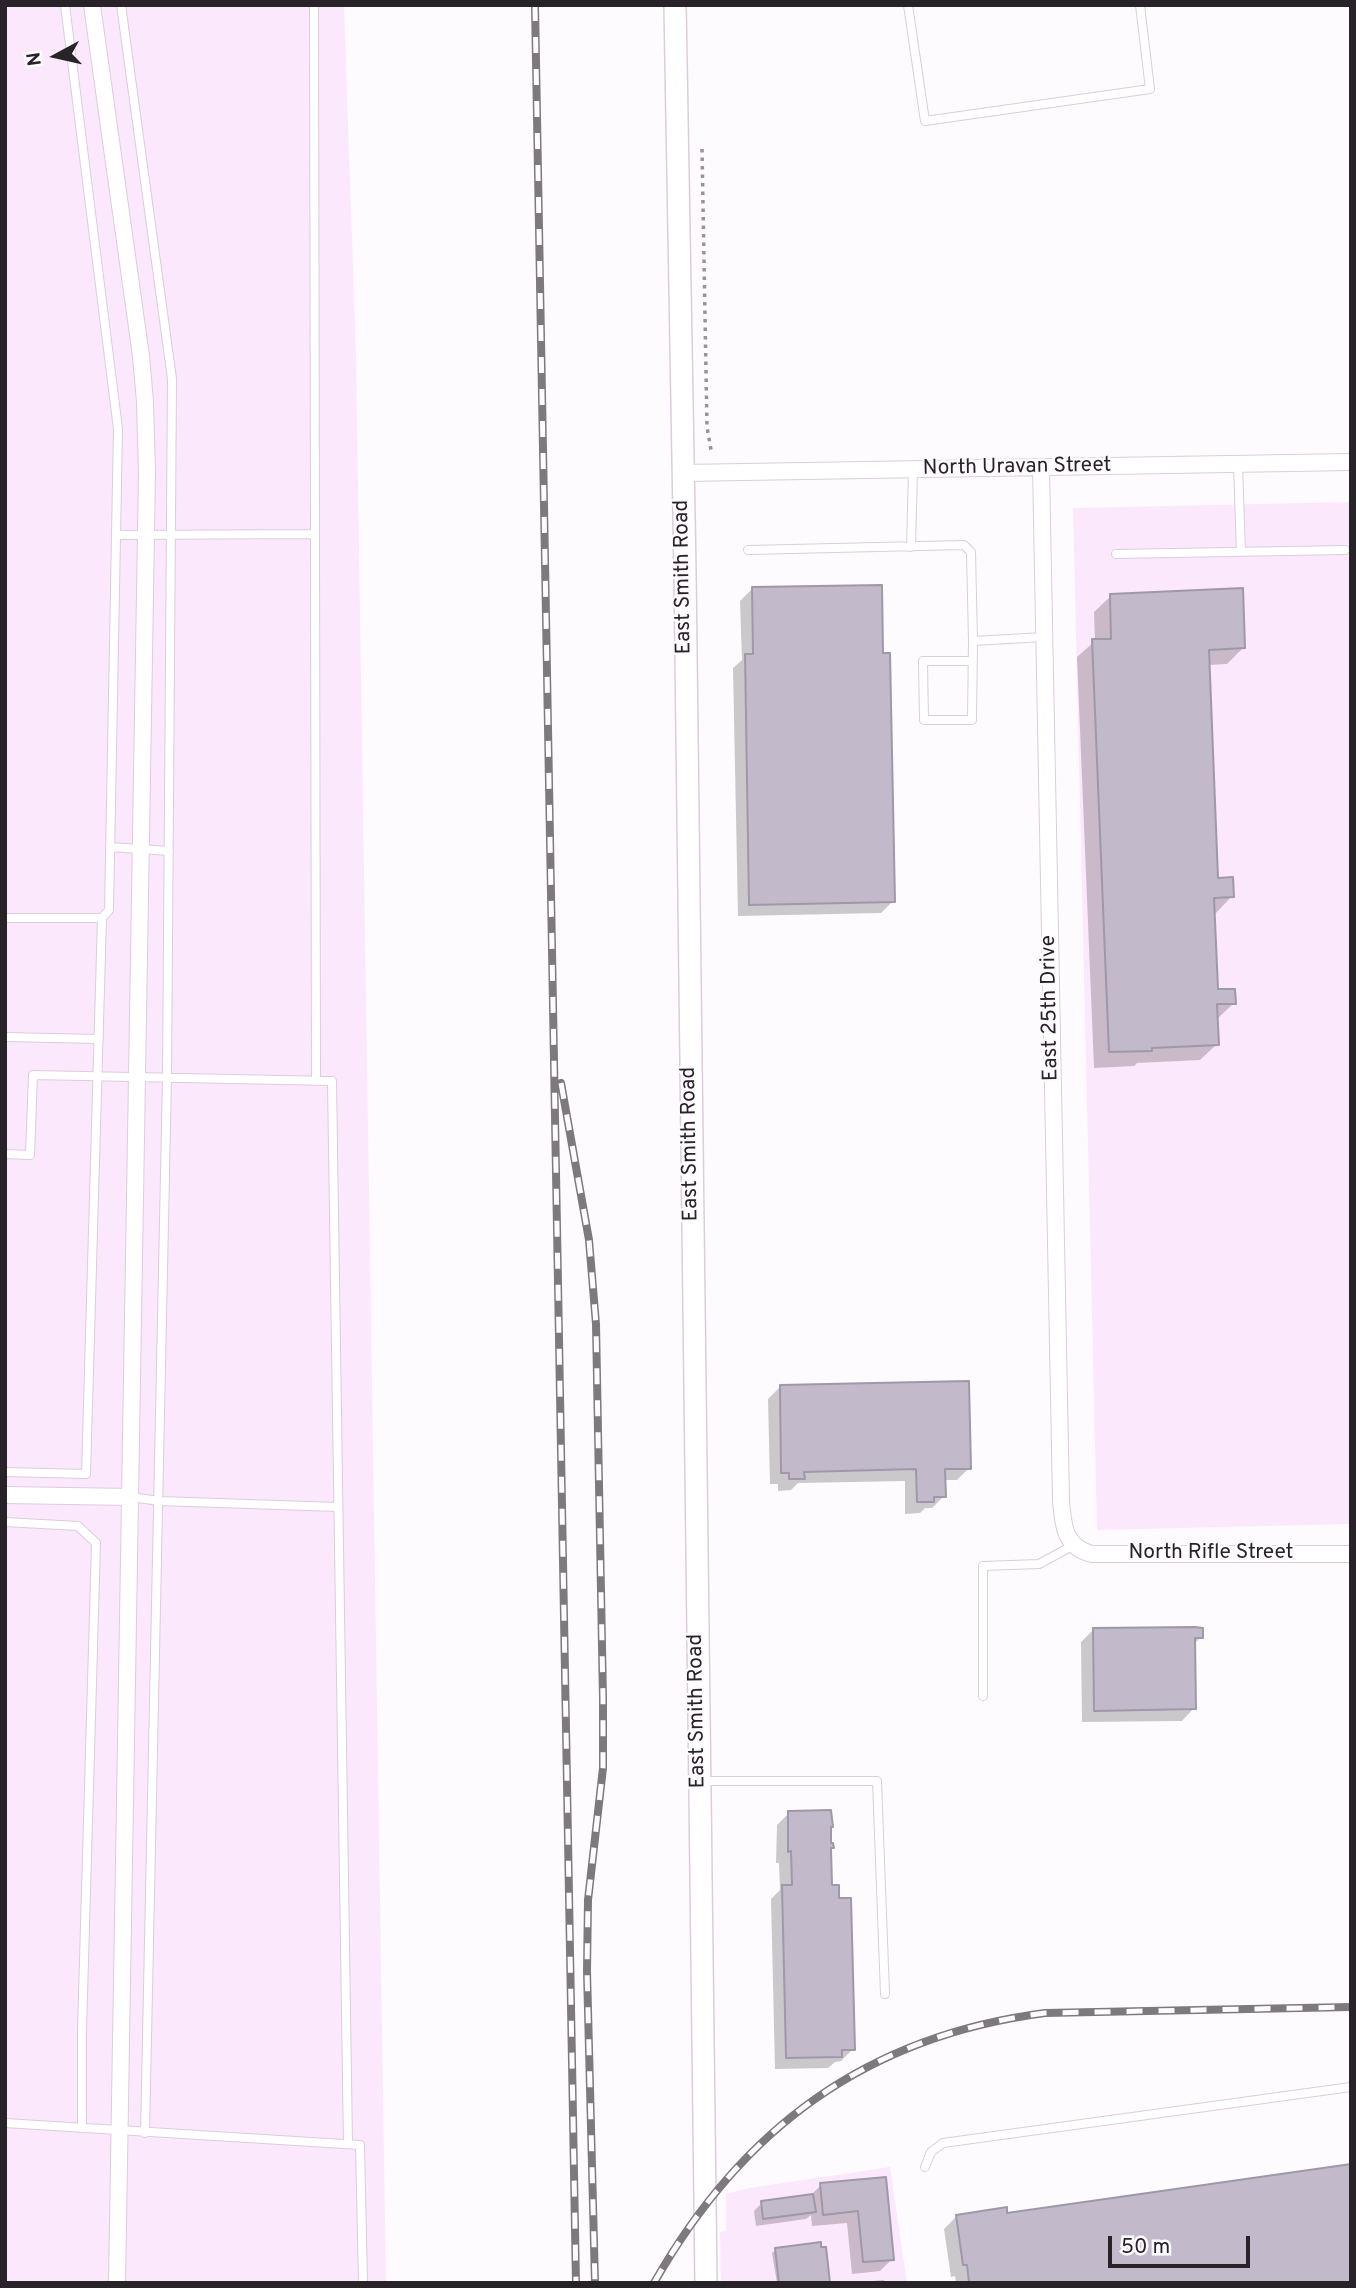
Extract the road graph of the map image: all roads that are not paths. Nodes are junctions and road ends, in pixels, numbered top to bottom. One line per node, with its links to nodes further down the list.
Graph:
1 (65, 5): 16 (lane)
2 (92, 5): 13 (street)
3 (121, 5): 14 (lane)
4 (314, 5): 15 (lane)
5 (675, 5): 12 (street, East Smith Road)
6 (908, 5): 7 (lane)
7 (1140, 5)
8 (1351, 462): 9 (street, North Uravan Street)
9 (1238, 465): 10 (street, North Uravan Street); 20 (lane)
10 (1041, 468): 11 (street, North Uravan Street); 22 (street, East 25th Drive)
11 (913, 470): 12 (street, North Uravan Street); 17 (lane)
12 (683, 473): 46 (street, East Smith Road)
13 (146, 534): 14 (lane); 16 (lane); 26 (street)
14 (171, 534): 15 (lane); 27 (lane)
15 (315, 534): 35 (lane)
16 (116, 535): 25 (lane)
17 (911, 547): 18 (lane); 23 (lane)
18 (748, 550)
19 (1345, 550): 20 (lane)
20 (1241, 552): 21 (lane)
21 (1116, 554)
22 (1044, 637): 23 (lane); 43 (street, East 25th Drive)
23 (973, 641): 24 (lane)
24 (971, 661): 24 (lane)
25 (110, 847): 26 (lane); 29 (lane)
26 (142, 849): 27 (lane); 33 (street)
27 (169, 851): 34 (lane)
28 (5, 918): 29 (lane)
29 (102, 918): 31 (lane)
30 (5, 1037): 31 (lane)
31 (99, 1039): 32 (lane)
32 (98, 1076): 33 (lane); 36 (lane); 37 (lane)
33 (139, 1077): 34 (lane); 39 (street)
34 (167, 1078): 35 (lane); 40 (lane)
35 (316, 1081): 41 (lane)
36 (5, 1154)
37 (5, 1472)
38 (5, 1494): 39 (street)
39 (131, 1497): 40 (lane); 51 (street)
40 (159, 1500): 41 (lane); 52 (lane)
41 (338, 1507): 53 (lane)
42 (5, 1522): 50 (lane)
43 (1074, 1545): 44 (street, North Rifle Street); 45 (lane)
44 (1351, 1554)
45 (983, 1696)
46 (699, 1781): 47 (lane); 57 (street, East Smith Road)
47 (885, 1994)
48 (1351, 2087): 54 (lane)
49 (5, 2123): 50 (lane)
50 (82, 2128): 51 (lane)
51 (119, 2131): 52 (lane); 55 (street)
52 (145, 2133): 53 (lane)
53 (348, 2144): 56 (lane)
54 (925, 2167)
55 (117, 2283)
56 (363, 2283)
57 (706, 2283)

